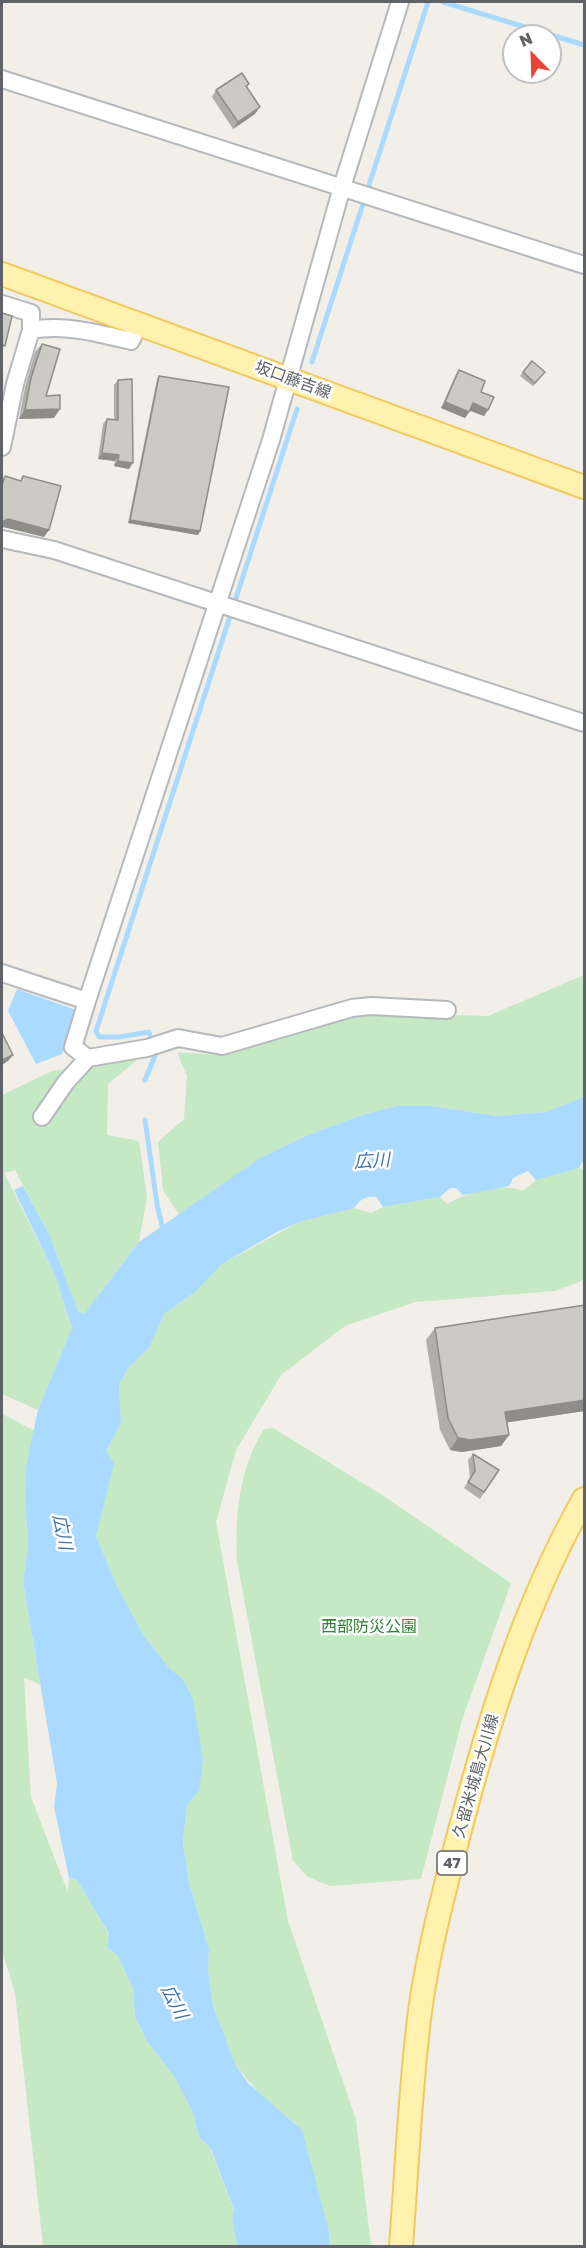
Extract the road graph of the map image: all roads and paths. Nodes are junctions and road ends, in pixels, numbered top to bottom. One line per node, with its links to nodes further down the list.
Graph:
1 (400, 2): 3 (street)
2 (2, 79): 3 (street)
3 (342, 188): 4 (street); 9 (street)
4 (585, 265)
5 (2, 274): 7 (main road, 坂口藤吉線)
6 (2, 304): 8 (street)
7 (138, 325): 8 (street); 9 (main road, 坂口藤吉線)
8 (31, 330): 10 (street)
9 (286, 378): 11 (main road, 坂口藤吉線); 13 (street)
10 (2, 447)
11 (585, 487)
12 (2, 539): 13 (street)
13 (220, 604): 14 (street); 16 (street)
14 (585, 723)
15 (2, 973): 16 (street)
16 (87, 1001): 18 (street)
17 (447, 1010): 18 (street)
18 (88, 1058): 19 (street)
19 (42, 1117)
20 (585, 1499): 21 (main road, 久留米城島大川線 / 47)
21 (401, 2247)

